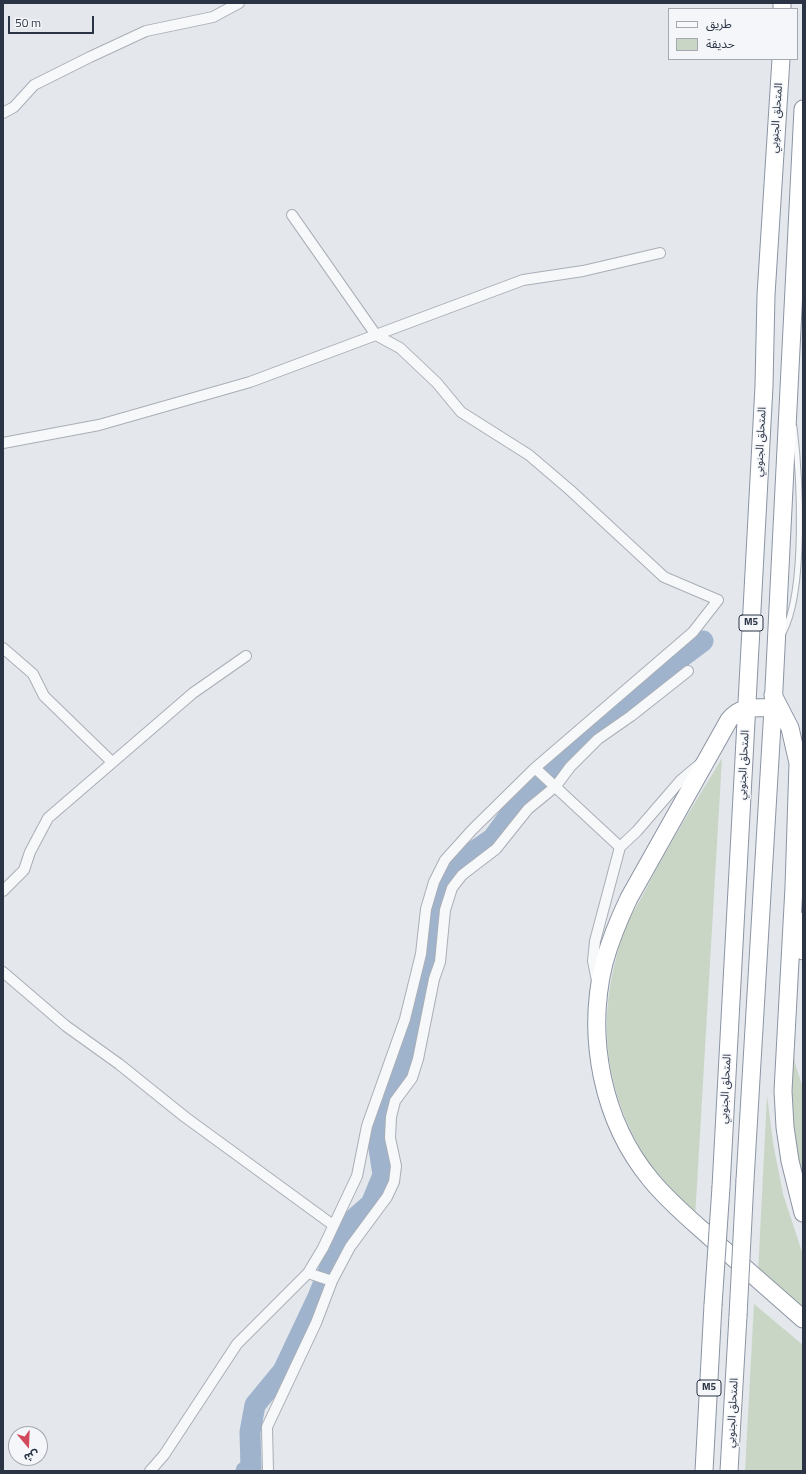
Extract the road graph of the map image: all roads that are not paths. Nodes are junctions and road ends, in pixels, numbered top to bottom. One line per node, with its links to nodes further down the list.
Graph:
1 (239, 3): 4 (street)
2 (781, 60): 13 (highway, المتحلق الجنوبي / M5)
3 (803, 109): 12 (highway, المتحلق الجنوبي / M5)
4 (3, 113)
5 (292, 215): 7 (street)
6 (660, 253): 7 (street)
7 (376, 336): 8 (street); 16 (street)
8 (3, 443)
9 (3, 648): 15 (street)
10 (246, 656): 15 (street)
11 (688, 671): 17 (street)
12 (773, 702): 13 (highway); 19 (highway); 32 (highway, المتحلق الجنوبي / M5, bridge)
13 (747, 707): 14 (highway); 31 (highway, المتحلق الجنوبي / M5, bridge)
14 (708, 758): 18 (street); 23 (highway)
15 (112, 762): 20 (street)
16 (535, 768): 17 (street); 25 (street)
17 (556, 786): 18 (street); 27 (street)
18 (620, 847): 23 (street)
19 (794, 887): 21 (highway); 24 (highway)
20 (3, 892)
21 (803, 951)
22 (3, 972): 25 (street)
23 (599, 989): 28 (highway)
24 (803, 1213)
25 (333, 1225): 26 (street)
26 (308, 1273): 27 (street); 29 (street)
27 (332, 1281): 30 (street)
28 (803, 1319)
29 (150, 1471)
30 (268, 1471)
31 (704, 1471)
32 (729, 1471)

